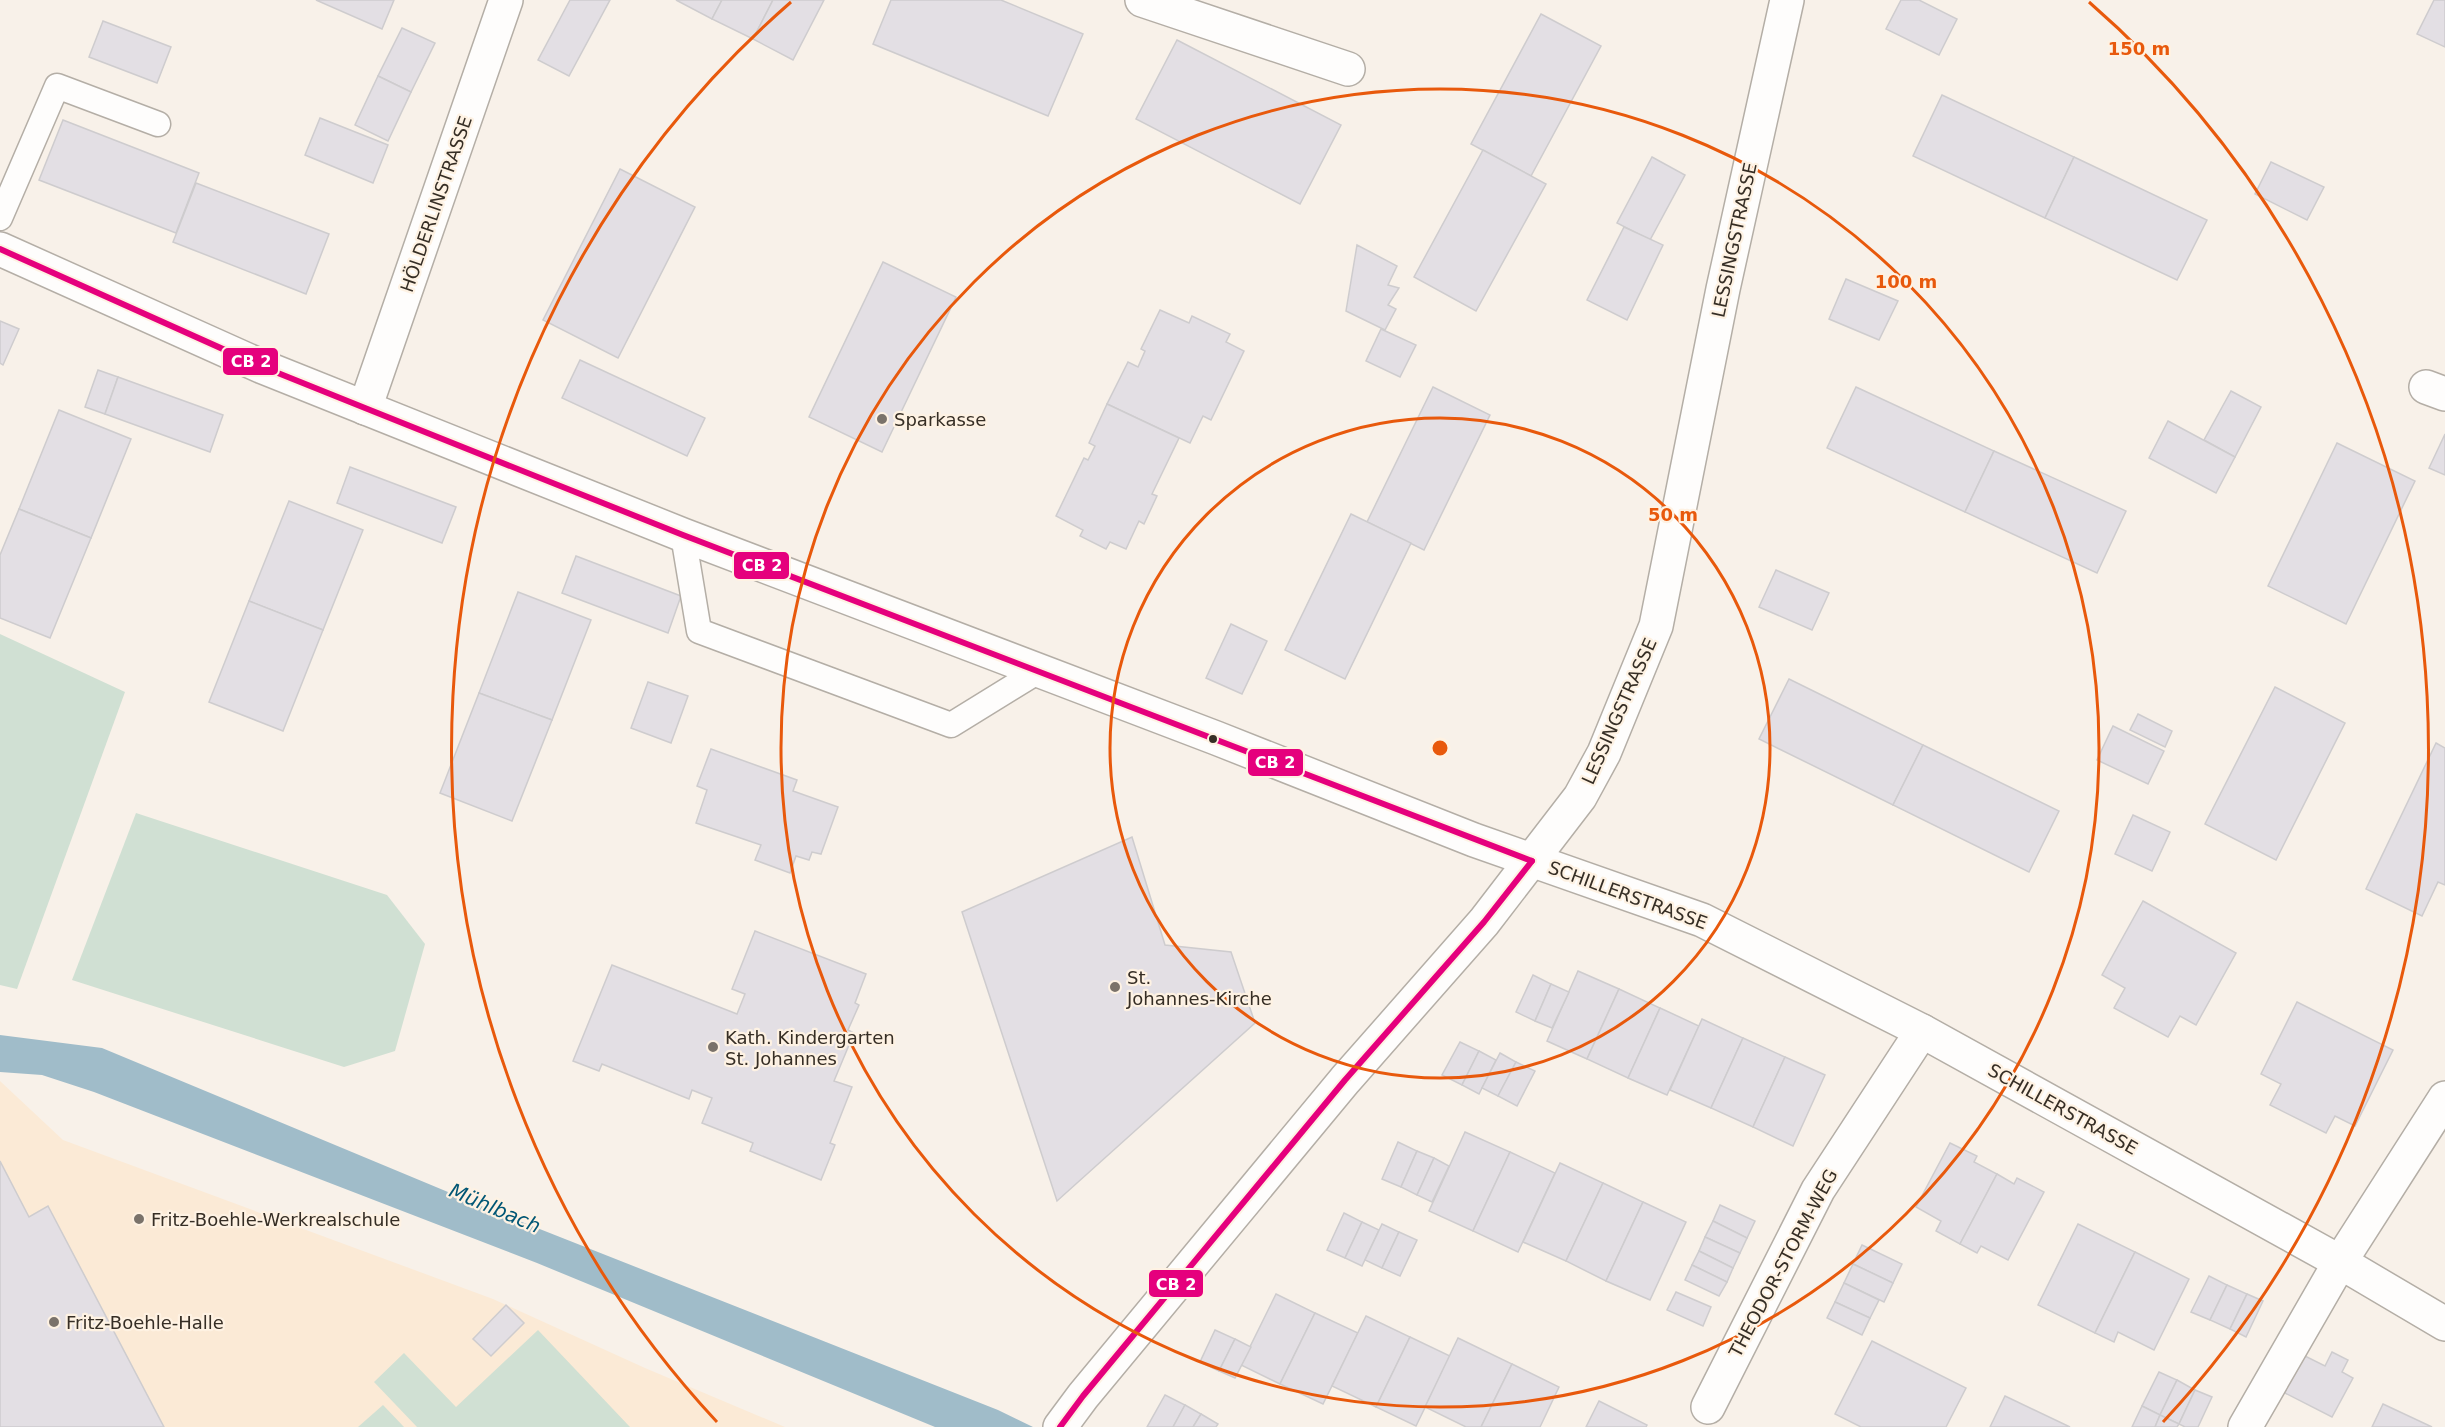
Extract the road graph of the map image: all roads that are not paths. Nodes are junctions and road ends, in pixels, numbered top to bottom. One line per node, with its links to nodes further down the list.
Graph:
1 (506, 0): 8 (street, HÖLDERLINSTRASSE)
2 (1142, 0): 4 (street)
3 (1787, 0): 11 (street, LESSINGSTRASSE)
4 (1348, 69)
5 (158, 124): 6 (lane)
6 (0, 218)
7 (0, 249): 8 (street, SCHILLERSTRASSE)
8 (365, 408): 9 (street, SCHILLERSTRASSE)
9 (683, 534): 10 (street, SCHILLERSTRASSE); 10 (lane)
10 (1037, 672): 11 (street, SCHILLERSTRASSE)
11 (1533, 861): 12 (street, SCHILLERSTRASSE); 17 (street, LESSINGSTRASSE)
12 (1922, 1031): 14 (street, SCHILLERSTRASSE); 16 (street, THEODOR-STORM-WEG)
13 (2445, 1098): 14 (street)
14 (2340, 1262): 15 (street, SCHILLERSTRASSE); 18 (street)
15 (2445, 1324)
16 (1708, 1407)
17 (1060, 1427)
18 (2245, 1427)

